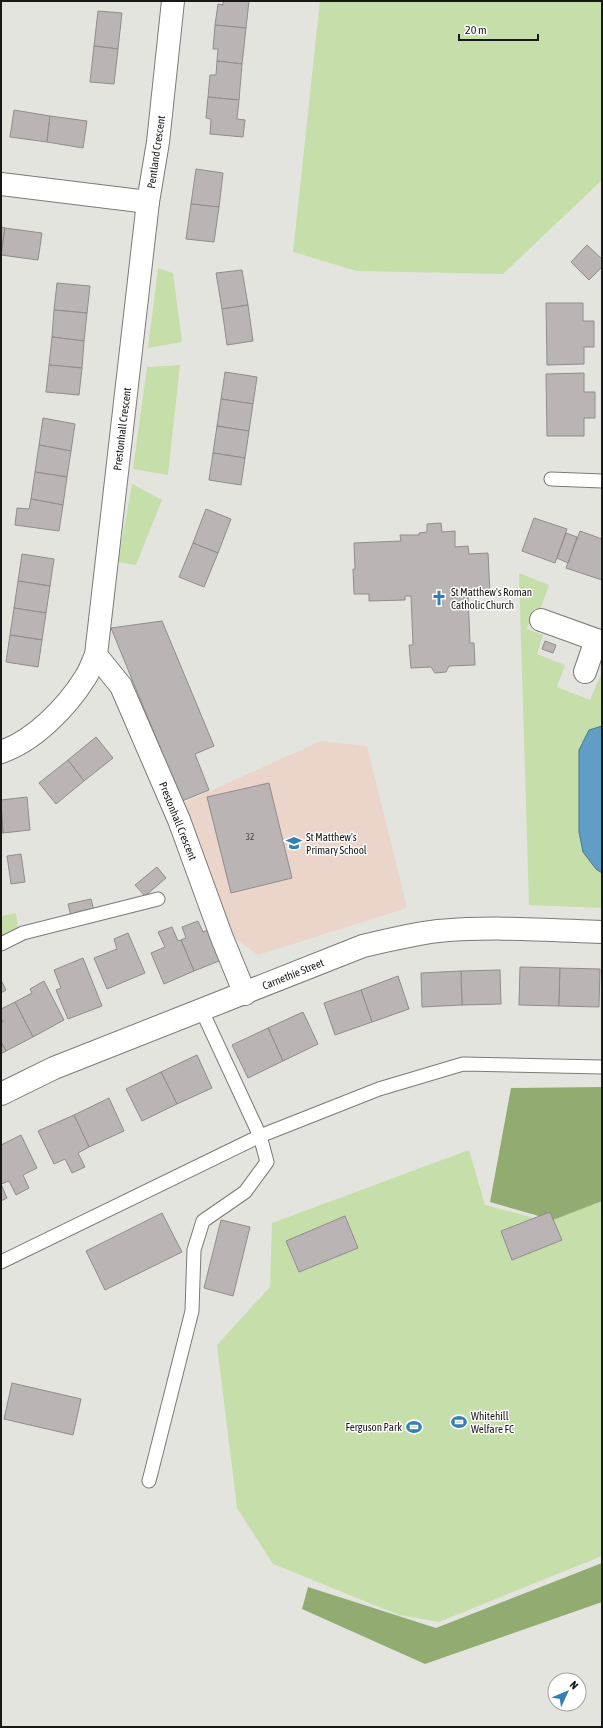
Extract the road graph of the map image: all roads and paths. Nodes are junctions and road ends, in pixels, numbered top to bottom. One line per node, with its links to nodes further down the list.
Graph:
1 (173, 1): 3 (street, Pentland Crescent)
2 (1, 184): 3 (street, Pentland Crescent)
3 (148, 202): 8 (street, Prestonhall Crescent)
4 (551, 479): 5 (lane)
5 (602, 481)
6 (541, 620): 7 (street)
7 (599, 641): 9 (street)
8 (96, 655): 10 (street, Prestonhall Crescent); 14 (street, Prestonhall Crescent)
9 (585, 672)
10 (1, 752)
11 (158, 899): 13 (lane)
12 (602, 932): 14 (street, Carnethie Street)
13 (1, 944)
14 (245, 994): 15 (street, Carnethie Street)
15 (202, 1010): 17 (street, Carnethie Street); 18 (lane)
16 (602, 1067): 18 (lane)
17 (1, 1094)
18 (260, 1136): 19 (lane); 20 (lane)
19 (1, 1262)
20 (149, 1481)

